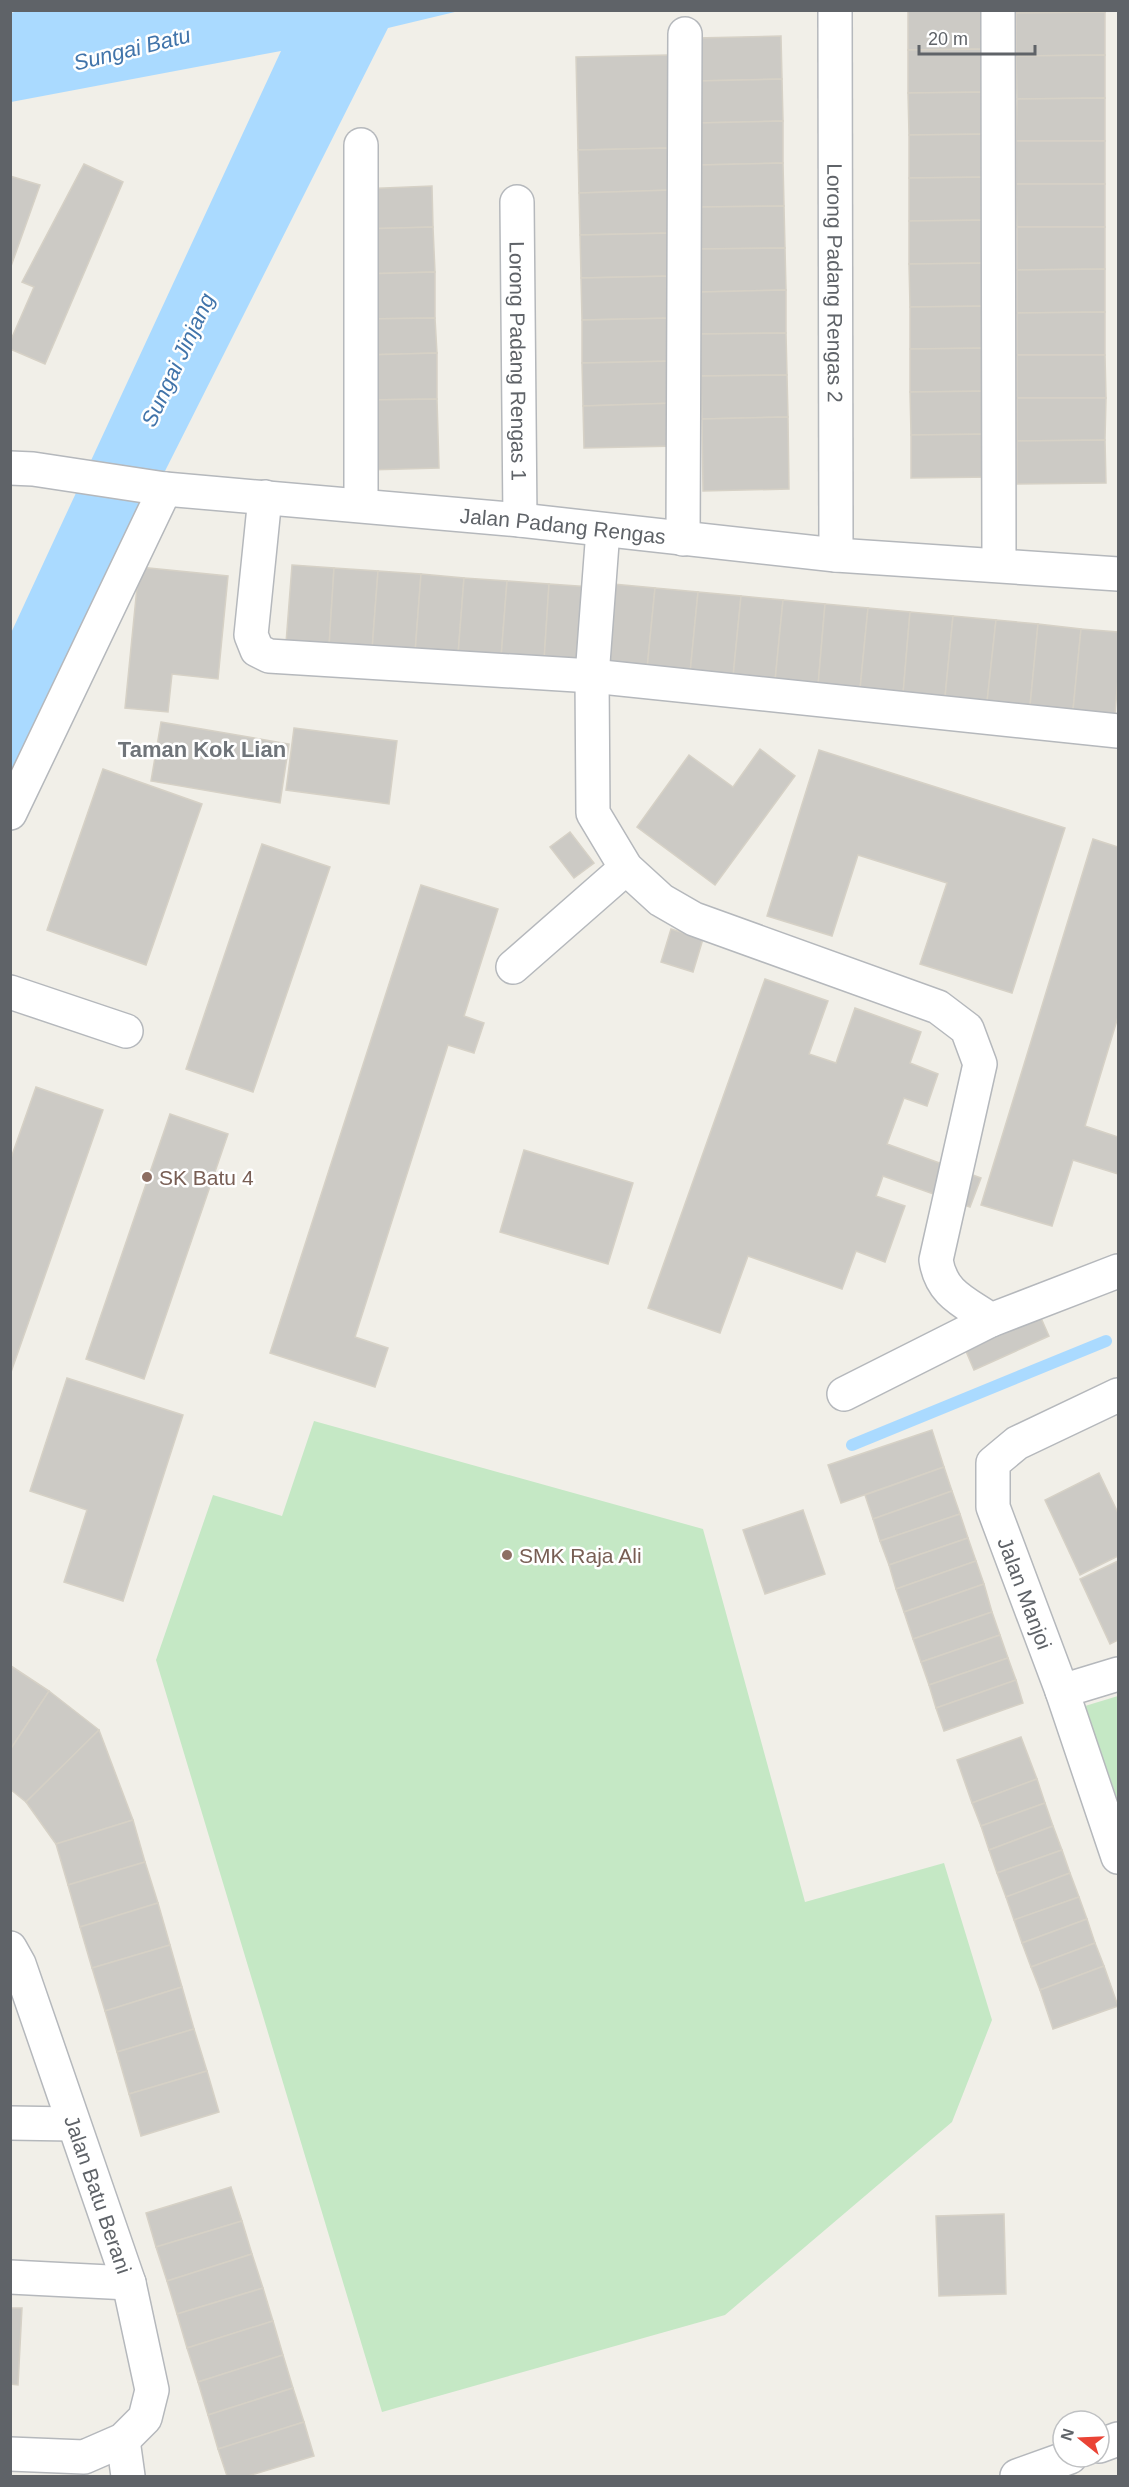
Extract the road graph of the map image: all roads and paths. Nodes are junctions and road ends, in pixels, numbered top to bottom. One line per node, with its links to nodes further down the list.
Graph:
1 (835, 10): 13 (street, Lorong Padang Rengas 2)
2 (998, 10): 14 (street)
3 (685, 34): 12 (street)
4 (361, 145): 9 (street)
5 (518, 202): 10 (street, Lorong Padang Rengas 1)
6 (22, 469): 7 (street, Jalan Padang Rengas)
7 (162, 489): 8 (street, Jalan Padang Rengas); 18 (street)
8 (265, 497): 9 (street, Jalan Padang Rengas); 16 (street)
9 (361, 505): 10 (street, Jalan Padang Rengas)
10 (520, 520): 11 (street, Jalan Padang Rengas)
11 (603, 530): 12 (street, Jalan Padang Rengas); 16 (street)
12 (683, 539): 13 (street, Jalan Padang Rengas)
13 (836, 555): 14 (street, Jalan Padang Rengas)
14 (999, 565): 15 (street, Jalan Padang Rengas)
15 (1119, 574)
16 (592, 676): 17 (street); 19 (street)
17 (1119, 731)
18 (10, 813)
19 (626, 868): 20 (street); 24 (street)
20 (513, 967)
21 (10, 992): 22 (street)
22 (126, 1031)
23 (1116, 1279): 24 (street)
24 (991, 1320): 25 (street)
25 (844, 1394)
26 (1119, 1395): 28 (street, Jalan Manjoi)
27 (1119, 1674): 28 (street)
28 (1062, 1691): 29 (street, Jalan Manjoi)
29 (1119, 1857)
30 (13, 1962): 32 (street, Jalan Batu Berani)
31 (10, 2123): 32 (street)
32 (72, 2124): 34 (street, Jalan Batu Berani)
33 (10, 2277): 34 (street)
34 (129, 2283): 35 (street, Jalan Batu Berani)
35 (123, 2440): 36 (street); 38 (street)
36 (10, 2454)
37 (1051, 2465): 39 (street)
38 (129, 2476)
39 (1023, 2476)

